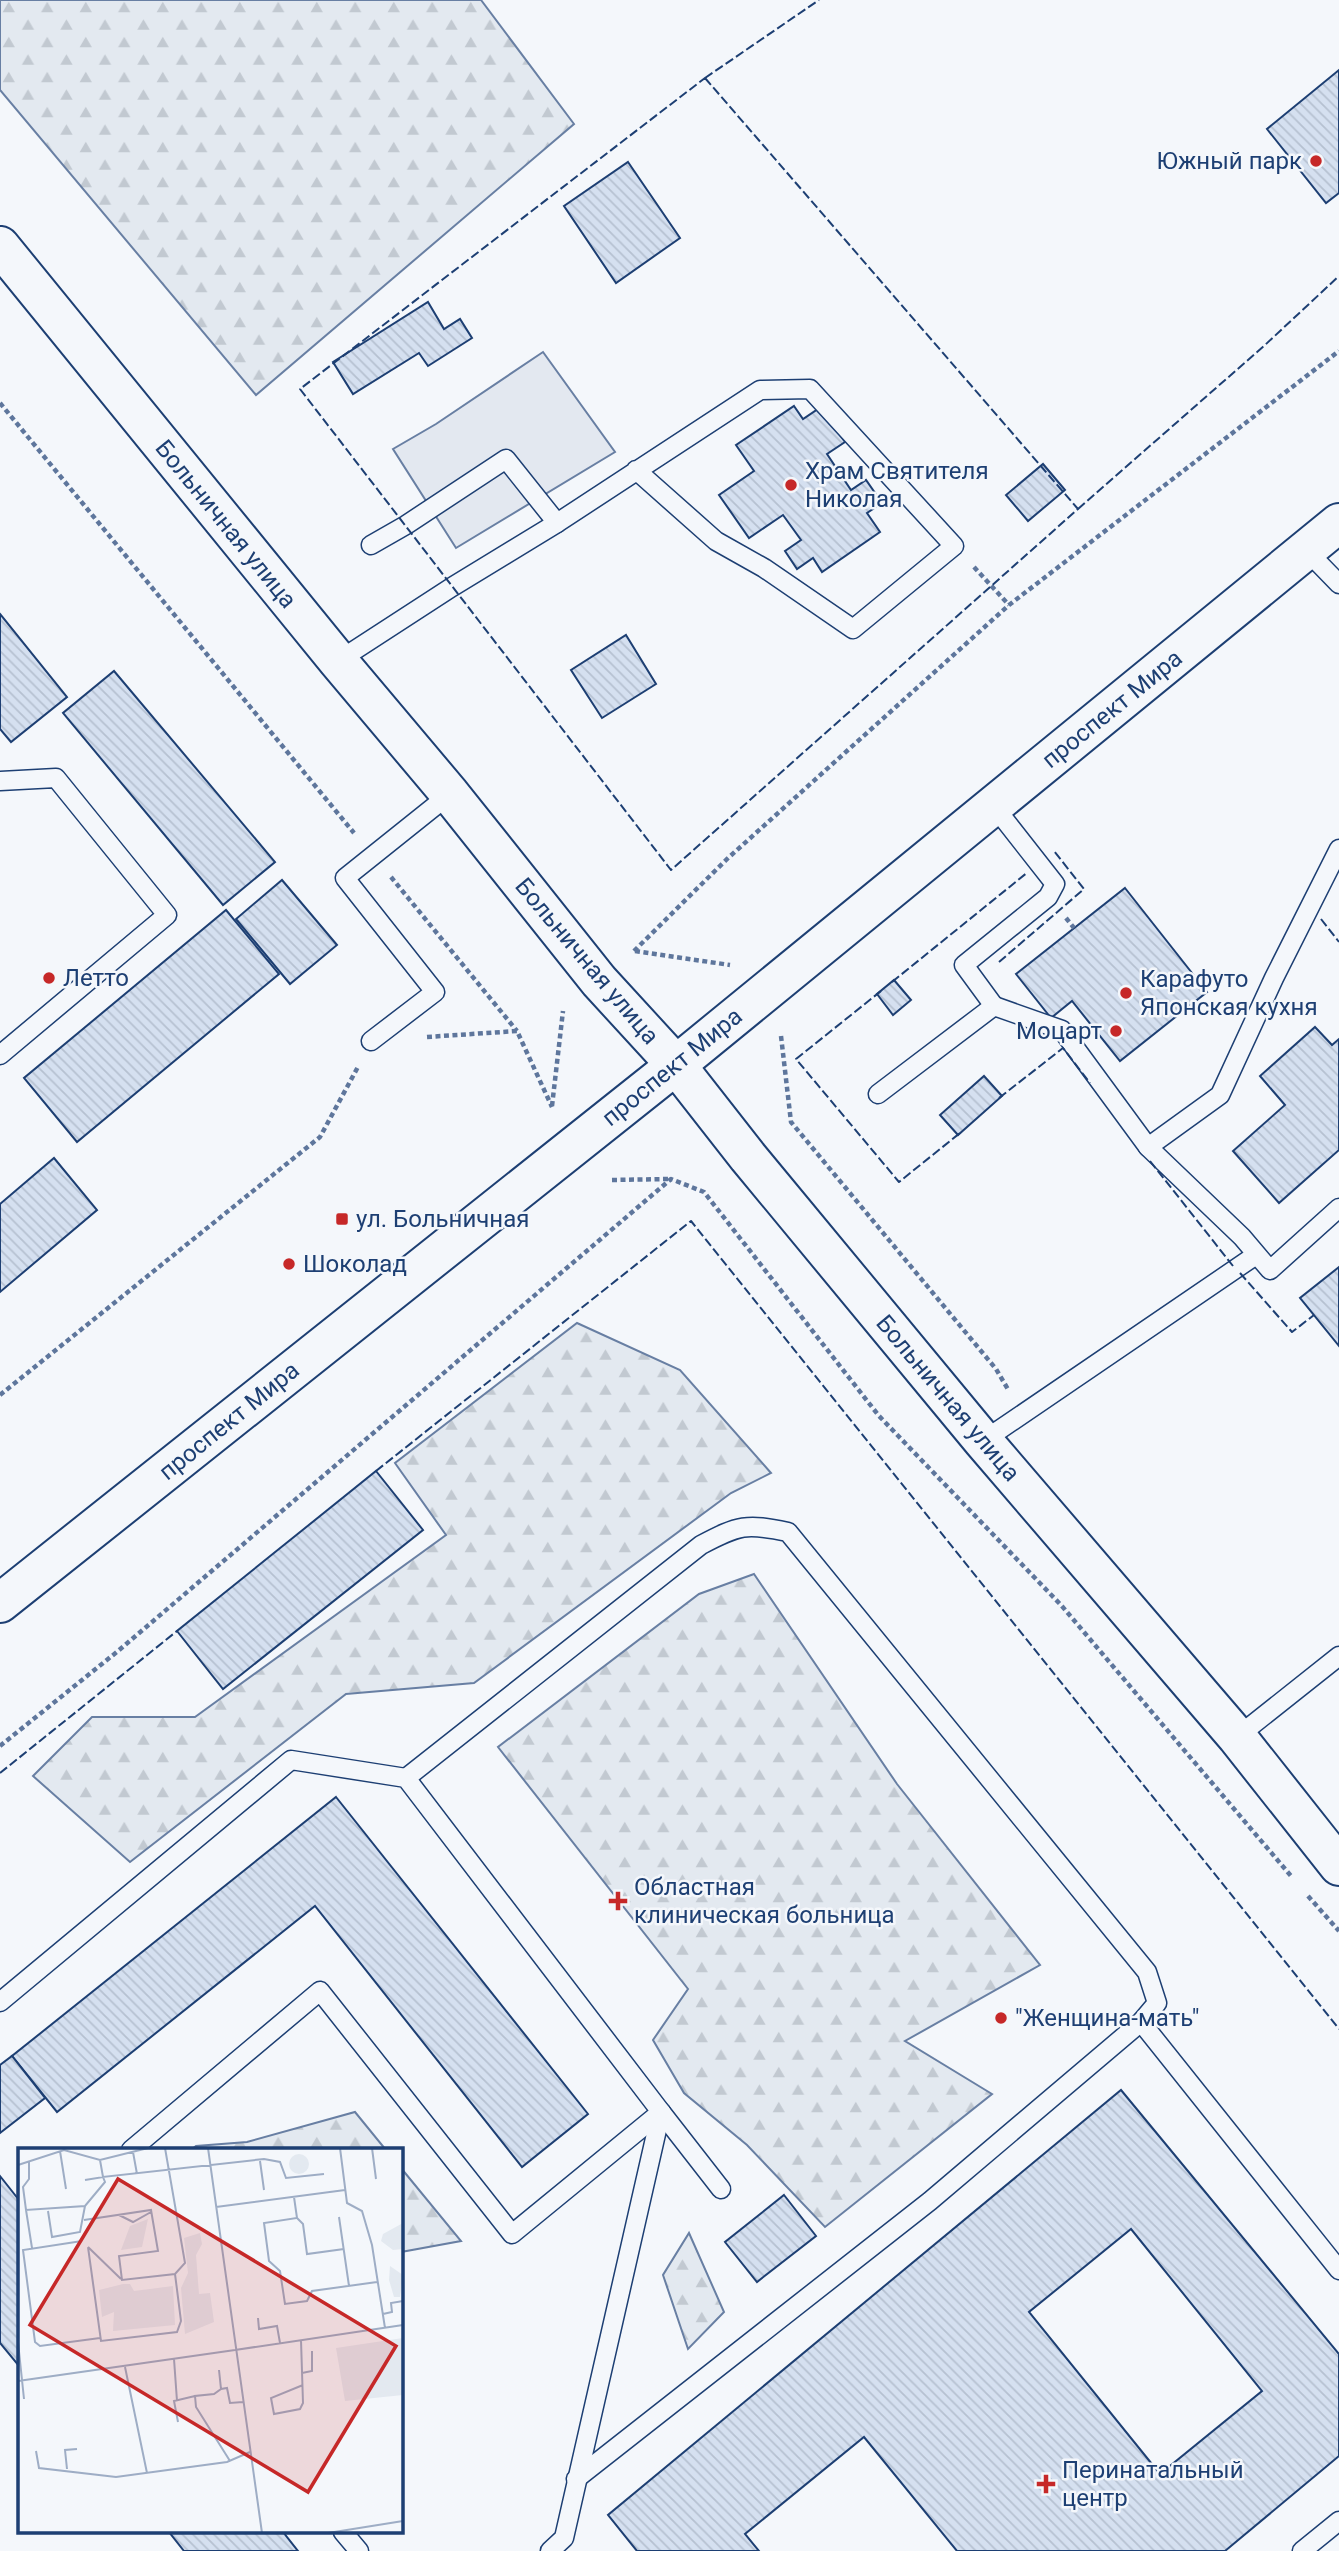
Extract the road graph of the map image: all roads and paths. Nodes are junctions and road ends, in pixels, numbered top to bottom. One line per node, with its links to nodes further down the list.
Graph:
1 (0, 246): 12 (main road, Больничная улица)
2 (1339, 351): 11 (path)
3 (0, 403): 17 (path)
4 (636, 470): 5 (lane); 8 (lane); 8 (lane)
5 (557, 523): 7 (lane); 12 (lane)
6 (1339, 523): 9 (main road, проспект Мира)
7 (371, 545)
8 (954, 545): 11 (path)
9 (1306, 551): 10 (lane); 15 (main road, проспект Мира)
10 (1339, 584)
11 (1009, 605): 20 (path)
12 (338, 661): 14 (main road, Больничная улица)
13 (0, 781): 26 (lane)
14 (450, 794): 17 (lane); 27 (main road, Больничная улица)
15 (993, 805): 21 (lane); 27 (main road, проспект Мира)
16 (1339, 849): 30 (lane)
17 (373, 856): 23 (path); 25 (lane)
18 (1067, 919): 19 (path)
19 (1074, 928)
20 (730, 965)
21 (994, 1006): 28 (lane); 30 (lane)
22 (563, 1011): 23 (path)
23 (517, 1031): 25 (path)
24 (781, 1036): 29 (path)
25 (371, 1041): 35 (path)
26 (0, 1055)
27 (676, 1065): 36 (main road, Больничная улица); 37 (main road, проспект Мира)
28 (878, 1094)
29 (791, 1122)
30 (1148, 1147): 34 (lane)
31 (671, 1179): 32 (path); 40 (path); 43 (path)
32 (612, 1180)
33 (1339, 1208): 34 (lane)
34 (1256, 1255): 36 (lane)
35 (0, 1395)
36 (983, 1441): 39 (main road, Больничная улица)
37 (0, 1603)
38 (1339, 1656): 39 (lane)
39 (1237, 1737): 42 (main road, Больничная улица)
40 (0, 1745)
41 (406, 1778): 46 (lane); 47 (lane); 48 (lane)
42 (1339, 1867)
43 (1294, 1879)
44 (1303, 1889): 45 (path)
45 (1339, 1931)
46 (0, 2002)
47 (1141, 2022): 51 (lane); 52 (lane)
48 (661, 2112): 49 (lane); 50 (lane); 52 (lane)
49 (133, 2148)
50 (721, 2189)
51 (1339, 2270)
52 (576, 2479): 55 (lane)
53 (1339, 2521): 58 (lane)
54 (345, 2534): 56 (lane)
55 (569, 2545): 57 (lane)
56 (359, 2551)
57 (550, 2551)
58 (1302, 2551)

